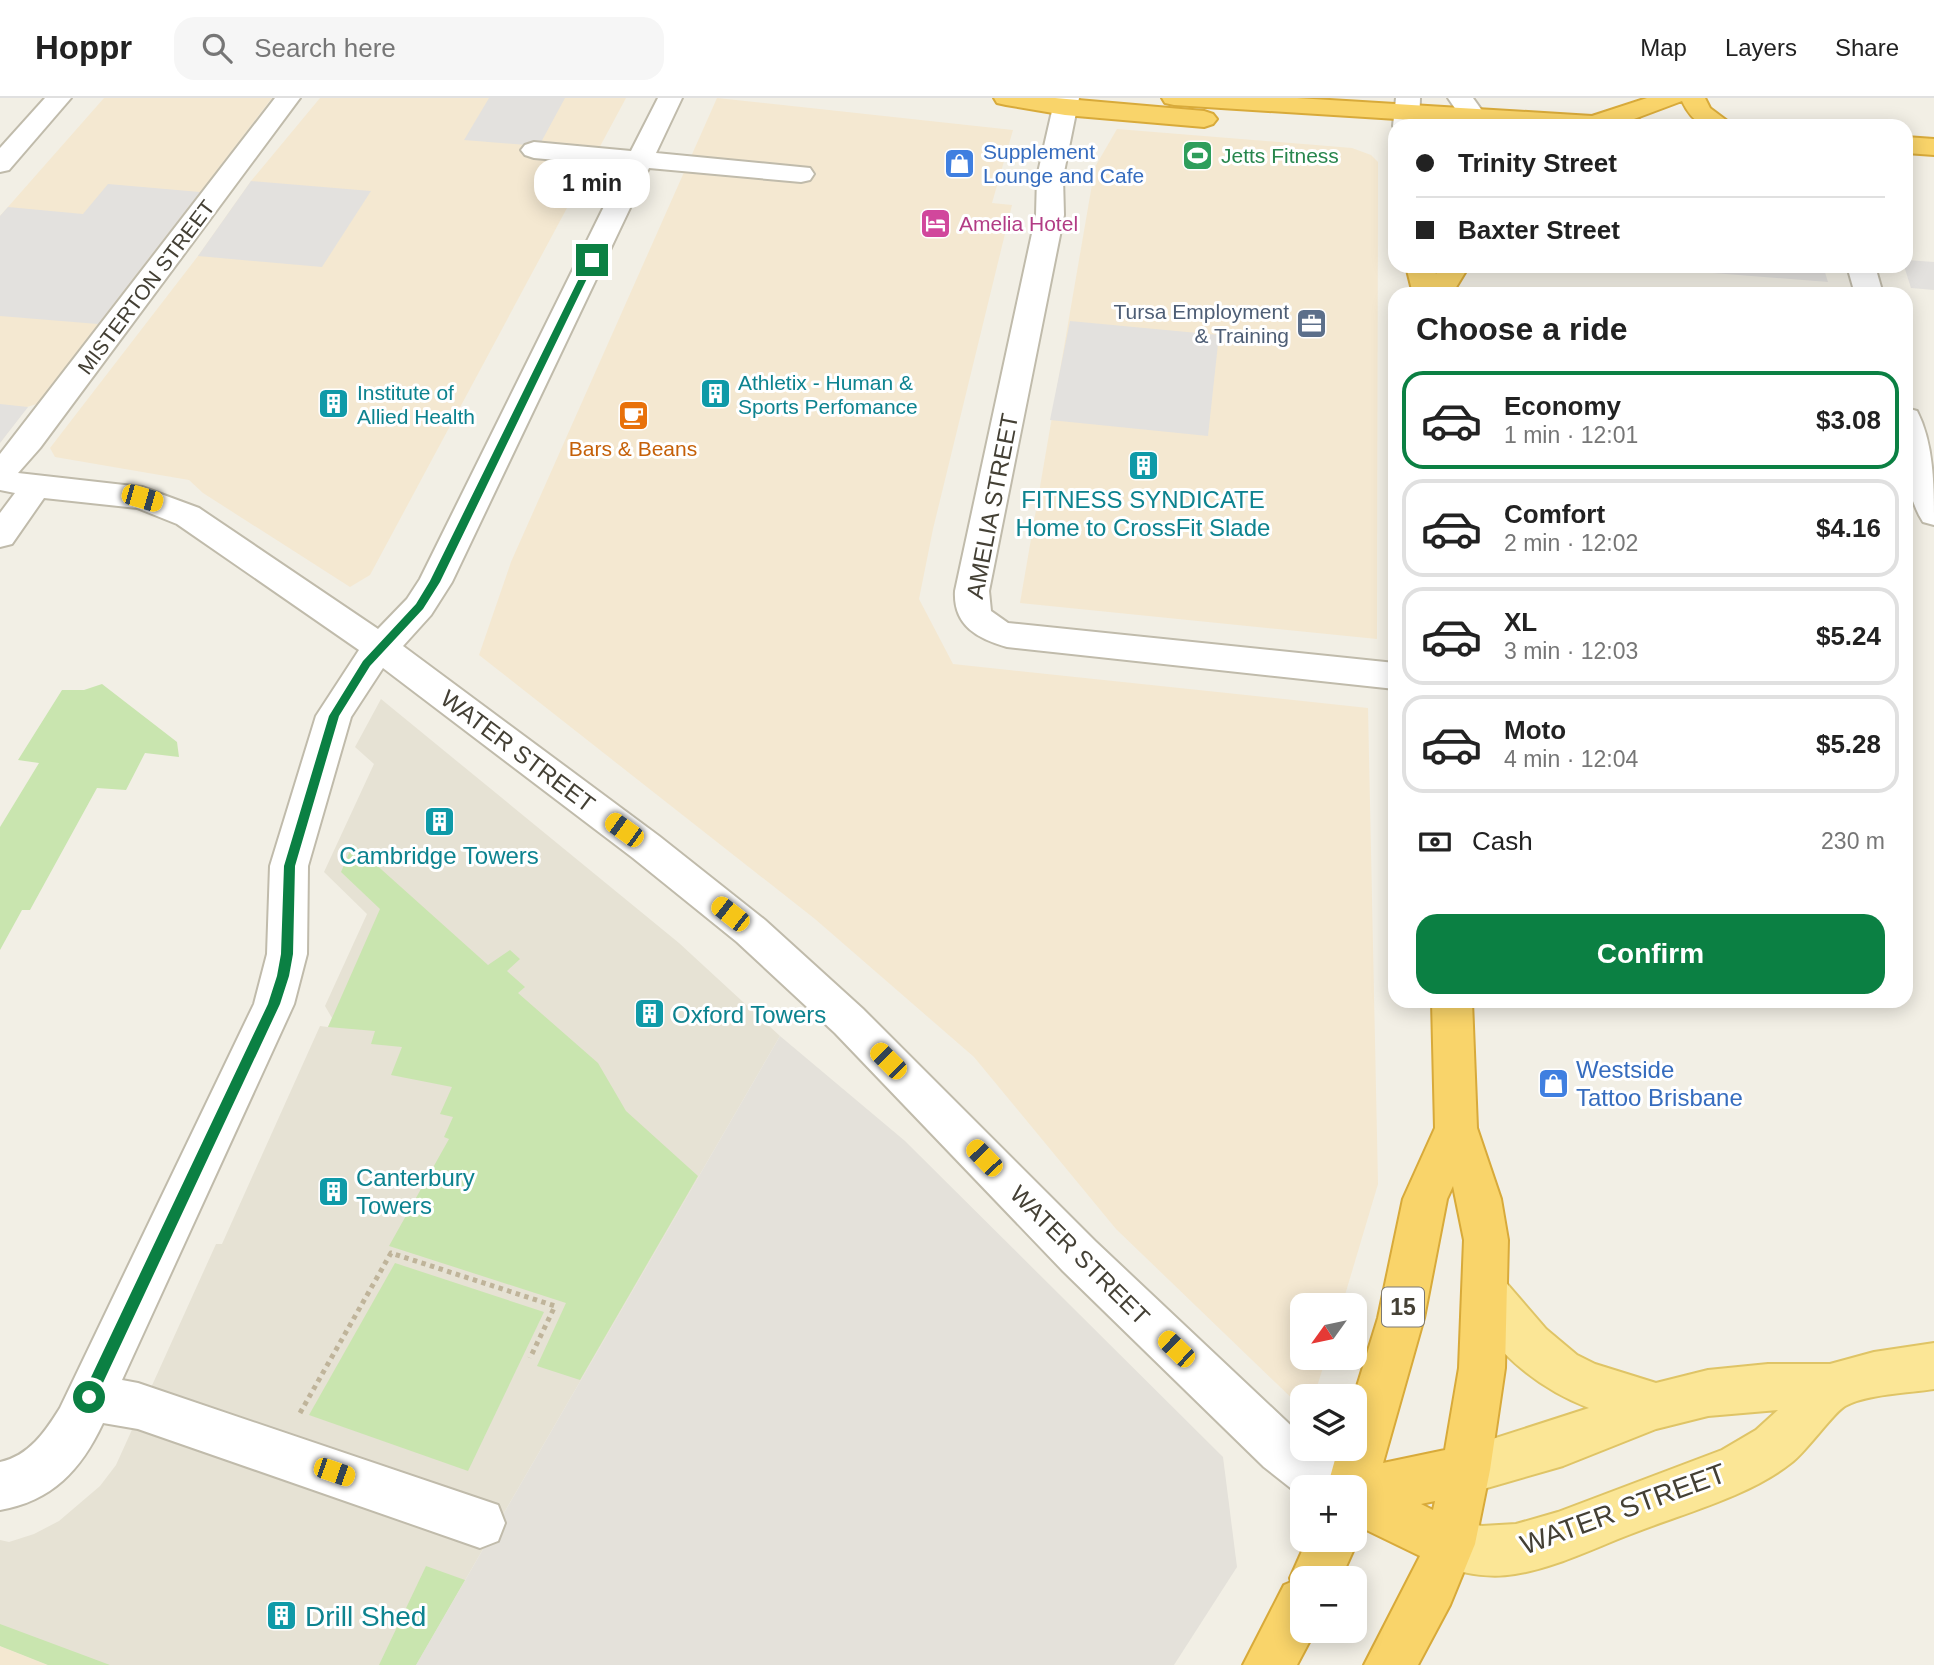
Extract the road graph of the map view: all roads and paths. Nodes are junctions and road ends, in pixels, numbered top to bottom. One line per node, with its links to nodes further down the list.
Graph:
1 (59, 98): 20 (street)
2 (288, 98): 25 (street, MISTERTON STREET)
3 (670, 98): 19 (street)
4 (1006, 98): 9 (highway)
5 (1174, 98): 11 (highway)
6 (1569, 98): 13 (highway)
7 (1672, 98): 14 (highway)
8 (1693, 98): 15 (highway)
9 (1066, 103): 11 (highway); 31 (street, AMELIA STREET)
10 (1471, 113): 11 (highway); 12 (highway)
11 (1404, 118)
12 (1501, 119)
13 (1523, 119)
14 (1611, 119)
15 (1710, 119)
16 (1913, 146): 17 (highway)
17 (1934, 147)
18 (534, 150): 19 (street)
19 (640, 160): 23 (street); 30 (street)
20 (0, 164)
21 (1913, 164): 22 (highway)
22 (1934, 165)
23 (801, 174)
24 (1913, 442): 28 (street)
25 (0, 474)
26 (0, 480): 27 (street, WATER STREET)
27 (36, 487): 29 (street); 30 (street, WATER STREET)
28 (1934, 514)
29 (0, 536)
30 (381, 648): 38 (street); 42 (street, WATER STREET)
31 (1388, 675)
32 (1452, 1008): 33 (highway, 15)
33 (1456, 1128): 34 (highway, 15); 43 (highway, 15)
34 (1486, 1293): 39 (main road); 41 (highway, 15)
35 (530, 1358): 40 (path)
36 (1934, 1366): 37 (main road, WATER STREET)
37 (1830, 1387): 39 (main road, WATER STREET); 48 (main road, WATER STREET)
38 (89, 1397): 40 (street); 44 (street)
39 (1656, 1406): 41 (main road, WATER STREET)
40 (278, 1452): 47 (street)
41 (1466, 1470): 45 (highway, WATER STREET); 48 (highway, 15)
42 (1312, 1475)
43 (1355, 1475)
44 (16, 1481)
45 (1367, 1493)
46 (1367, 1502): 48 (highway, WATER STREET)
47 (480, 1523)
48 (1450, 1544): 51 (highway, 15)
49 (1290, 1626): 50 (highway)
50 (1269, 1665)
51 (1390, 1665)

